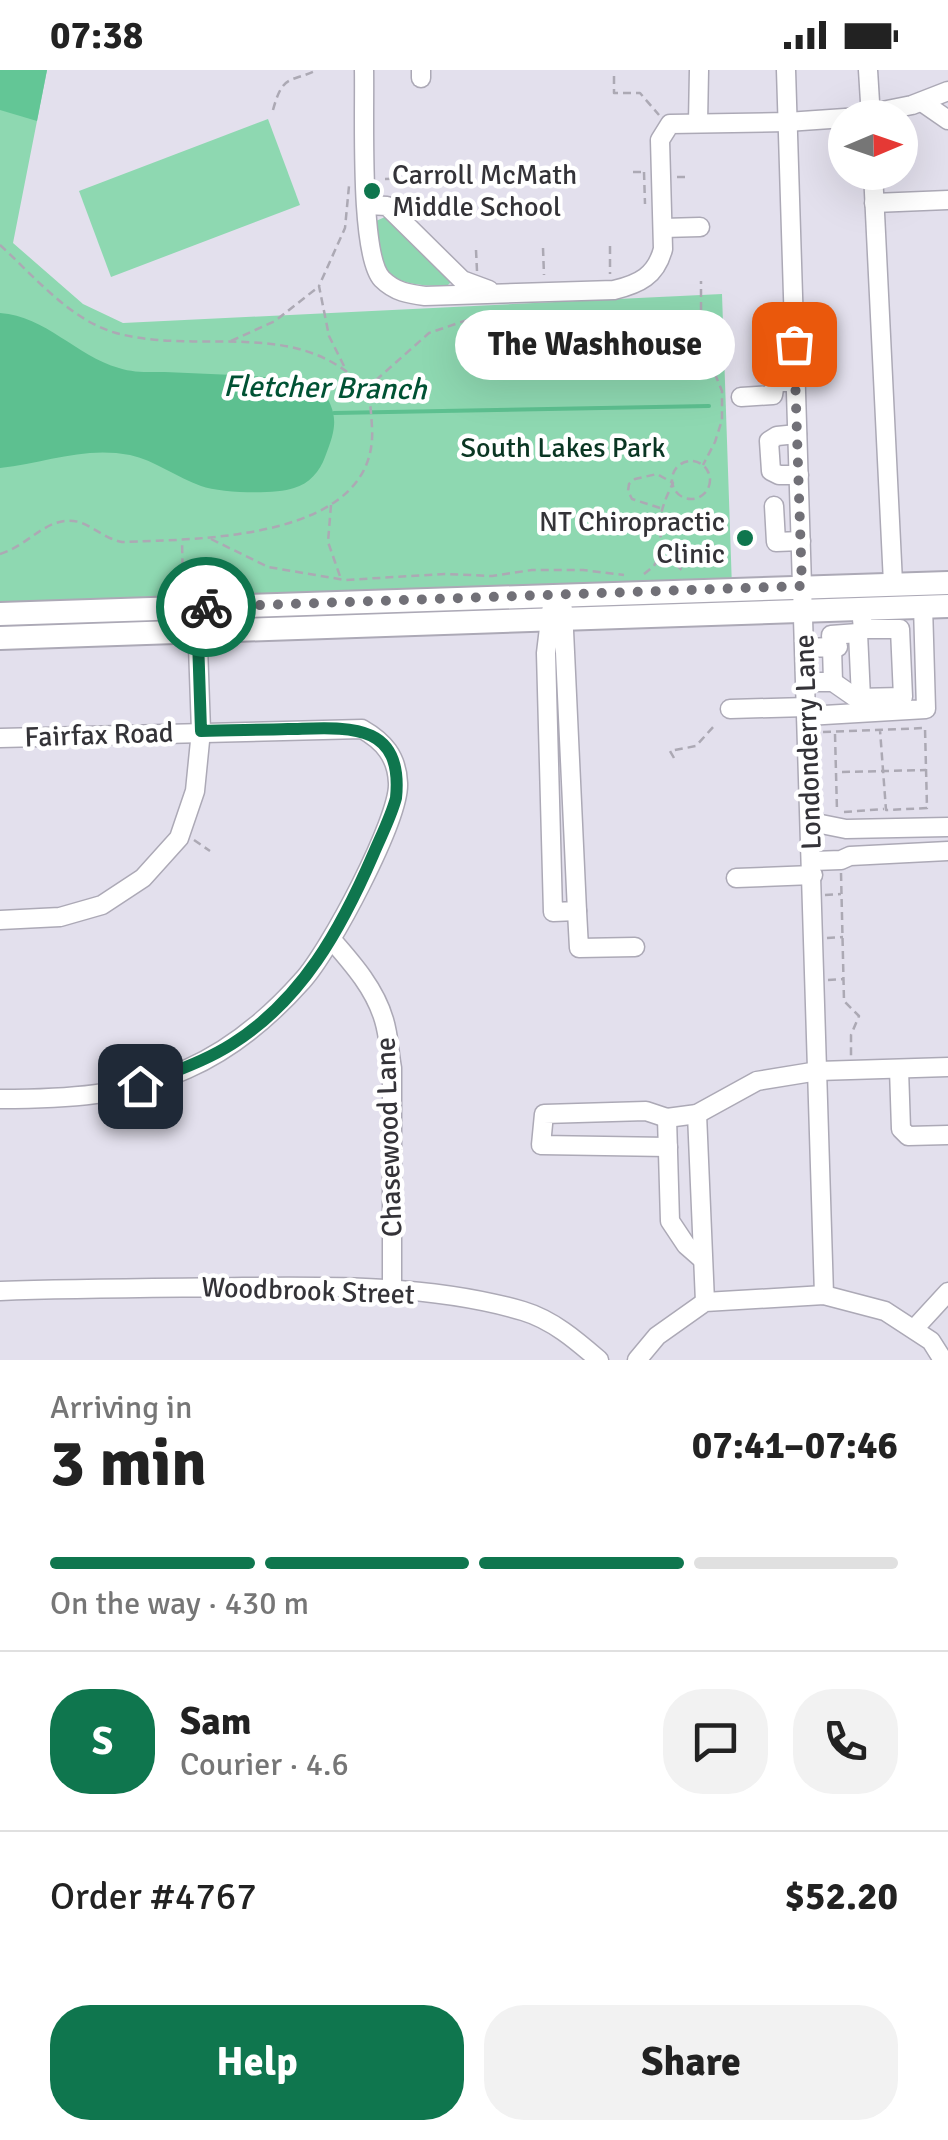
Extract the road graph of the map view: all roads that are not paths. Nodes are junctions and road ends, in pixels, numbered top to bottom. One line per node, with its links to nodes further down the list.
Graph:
1 (364, 70): 16 (street)
2 (698, 70): 12 (street)
3 (786, 70): 11 (street, Londonderry Lane)
4 (868, 70): 6 (street)
5 (948, 92): 7 (street)
6 (870, 100)
7 (922, 102): 8 (street); 10 (street)
8 (918, 103)
9 (828, 119): 11 (street)
10 (948, 120)
11 (787, 122): 12 (street); 20 (street, Londonderry Lane)
12 (698, 123): 18 (street)
13 (874, 190): 15 (street)
14 (948, 200): 15 (street)
15 (874, 202): 26 (street)
16 (367, 205): 19 (street); 19 (street)
17 (700, 227): 18 (street)
18 (663, 228): 19 (street)
19 (498, 294)
20 (796, 382): 21 (street); 22 (street, Londonderry Lane)
21 (741, 397)
22 (797, 434): 23 (street, Londonderry Lane); 23 (street)
23 (799, 475): 25 (street, Londonderry Lane)
24 (774, 506): 25 (street)
25 (801, 541): 28 (street, Londonderry Lane)
26 (892, 583): 27 (main road); 28 (main road)
27 (948, 583)
28 (803, 598): 31 (main road); 35 (street, Londonderry Lane); 36 (main road)
29 (923, 606): 30 (main road); 36 (main road); 40 (street)
30 (948, 606)
31 (557, 607): 32 (main road); 50 (street)
32 (192, 612): 33 (main road); 34 (main road); 41 (street)
33 (0, 614)
34 (0, 638)
35 (805, 648): 36 (street); 37 (street, Londonderry Lane)
36 (848, 649): 37 (street); 38 (street); 38 (street); 38 (street)
37 (806, 682): 40 (street, Londonderry Lane)
38 (861, 698)
39 (730, 709): 40 (street)
40 (807, 711): 43 (street, Londonderry Lane)
41 (201, 731): 42 (street, Fairfax Road); 48 (street); 49 (street, Fairfax Road)
42 (0, 738)
43 (811, 822): 44 (street); 46 (street, Londonderry Lane)
44 (948, 827)
45 (948, 851): 46 (street)
46 (813, 868): 47 (street); 53 (street, Londonderry Lane)
47 (736, 878)
48 (0, 920)
49 (332, 940): 54 (street); 60 (street, Chasewood Lane)
50 (635, 948)
51 (948, 1067): 52 (street)
52 (899, 1068): 53 (street); 57 (street)
53 (818, 1072): 55 (street); 63 (street, Londonderry Lane)
54 (0, 1099)
55 (697, 1114): 56 (street); 59 (street)
56 (667, 1118): 58 (street); 58 (street)
57 (948, 1135)
58 (668, 1147): 59 (street)
59 (702, 1259): 64 (street)
60 (392, 1290): 61 (street, Woodbrook Street); 67 (street, Woodbrook Street)
61 (0, 1291)
62 (948, 1292): 65 (street)
63 (824, 1295): 64 (street); 65 (street)
64 (705, 1302): 68 (street)
65 (914, 1329): 66 (street)
66 (943, 1349)
67 (600, 1360)
68 (637, 1360)

